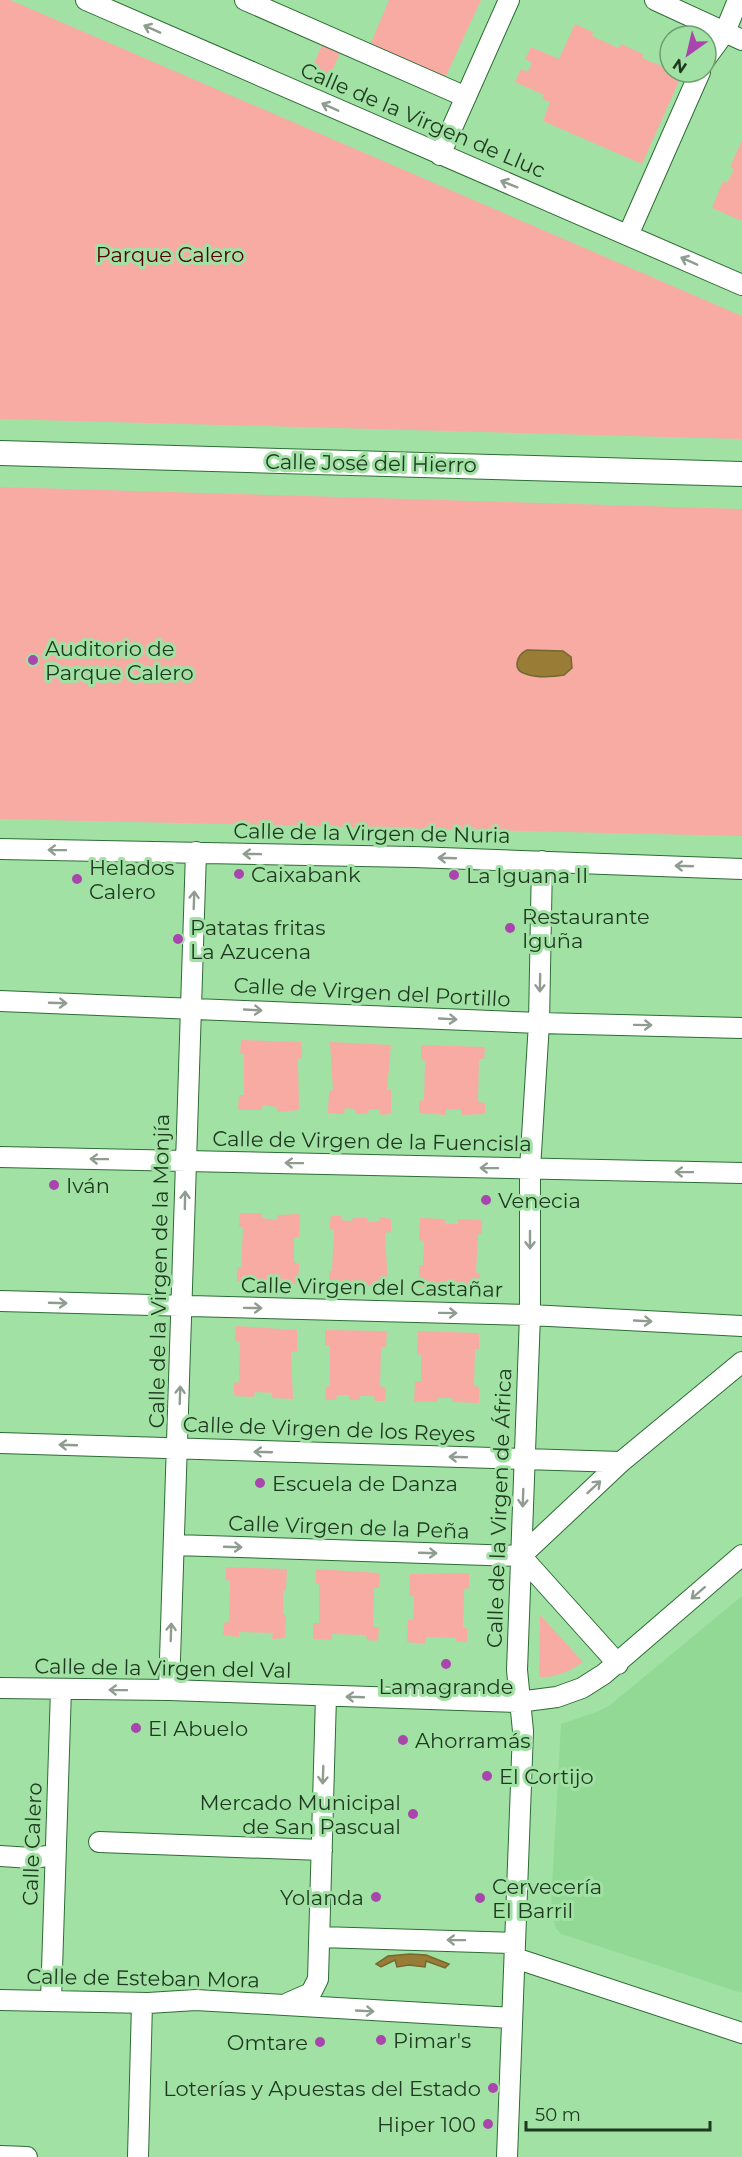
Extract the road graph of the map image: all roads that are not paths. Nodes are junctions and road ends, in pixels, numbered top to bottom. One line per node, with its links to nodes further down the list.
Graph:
1 (86, 0): 10 (street, Calle de la Virgen de Lluc, one-way to 1)
2 (245, 0): 9 (street)
3 (656, 0): 6 (street)
4 (738, 0): 6 (street)
5 (504, 2): 9 (street)
6 (733, 36): 7 (street)
7 (718, 48)
8 (695, 84): 11 (street)
9 (466, 97): 10 (street)
10 (440, 155): 11 (street, Calle de la Virgen de Lluc, one-way to 10)
11 (629, 233): 12 (street, Calle de la Virgen de Lluc, one-way to 11)
12 (742, 285)
13 (0, 453): 14 (street, Calle José del Hierro)
14 (742, 474)
15 (0, 849): 16 (street, Calle de la Virgen de Nuria, one-way to 15)
16 (196, 852): 17 (street, Calle de la Virgen de Nuria, one-way to 16); 20 (street, Calle de la Virgen de la Monjía, one-way to 16)
17 (542, 861): 18 (street, Calle de la Virgen de Nuria, one-way to 17); 21 (street, Calle de la Virgen de África, one-way to 21)
18 (742, 868)
19 (0, 1001): 20 (street, Calle de Virgen del Portillo, one-way to 20)
20 (191, 1007): 21 (street, Calle de Virgen del Portillo, one-way to 21); 24 (street, Calle de la Virgen de la Monjía)
21 (539, 1023): 22 (street, Calle de Virgen del Portillo, one-way to 22); 25 (street, Calle de la Virgen de África)
22 (742, 1028)
23 (0, 1157): 24 (street, Calle de Virgen de la Fuencisla, one-way to 23)
24 (186, 1160): 25 (street, Calle de Virgen de la Fuencisla, one-way to 24); 28 (street, Calle de la Virgen de la Monjía, one-way to 24)
25 (530, 1169): 26 (street, Calle de Virgen de la Fuencisla, one-way to 25); 29 (street, Calle de la Virgen de África, one-way to 29)
26 (742, 1173)
27 (0, 1301): 28 (street, Calle Virgen del Castañar, one-way to 28)
28 (183, 1306): 29 (street, Calle Virgen del Castañar, one-way to 29); 33 (street, Calle de la Virgen de la Monjía, one-way to 28)
29 (530, 1315): 30 (street, Calle Virgen del Castañar, one-way to 30); 34 (street, Calle de la Virgen de África)
30 (742, 1326)
31 (742, 1362): 35 (street)
32 (0, 1443): 33 (street, Calle de Virgen de los Reyes, one-way to 32)
33 (179, 1449): 34 (street, Calle de Virgen de los Reyes, one-way to 33); 36 (street, Calle de la Virgen de la Monjía)
34 (525, 1459): 35 (street, Calle de Virgen de los Reyes); 38 (street, Calle de la Virgen de África, one-way to 38)
35 (621, 1462): 38 (street, one-way to 35)
36 (174, 1545): 38 (street, Calle Virgen de la Peña, one-way to 38); 42 (street, Calle de la Virgen de la Monjía, one-way to 36)
37 (742, 1555): 39 (street, Calle de la Virgen del Val, one-way to 39)
38 (521, 1556): 39 (street); 44 (street, Calle de la Virgen de África)
39 (618, 1664): 44 (street, Calle de la Virgen del Val)
40 (0, 1688): 41 (street, Calle de la Virgen del Val)
41 (61, 1689): 42 (street, Calle de la Virgen del Val, one-way to 41); 47 (street, Calle Calero)
42 (169, 1690): 43 (street, Calle de la Virgen del Val)
43 (326, 1696): 44 (street, Calle de la Virgen del Val, one-way to 43); 46 (street, one-way to 46)
44 (518, 1702): 50 (street, Calle de la Virgen de África)
45 (99, 1842): 46 (street)
46 (322, 1850): 49 (street)
47 (56, 1855): 48 (street); 53 (street, Calle Calero)
48 (0, 1856)
49 (320, 1937): 50 (street, one-way to 49); 51 (street)
50 (515, 1950): 57 (street, Calle de la Virgen de África); 58 (street)
51 (318, 1979): 55 (street, Calle de Esteban Mora); 56 (street)
52 (0, 2000): 53 (street, Calle de Esteban Mora)
53 (51, 2001): 54 (street, Calle de Esteban Mora)
54 (142, 2003): 55 (street, Calle de Esteban Mora); 61 (street)
55 (286, 2004): 56 (street, Calle de Esteban Mora)
56 (339, 2010): 57 (street, Calle de Esteban Mora, one-way to 57)
57 (512, 2018): 62 (street, Calle de la Virgen de África)
58 (742, 2034)
59 (0, 2156): 60 (street)
60 (27, 2157)
61 (138, 2157)
62 (507, 2157)

